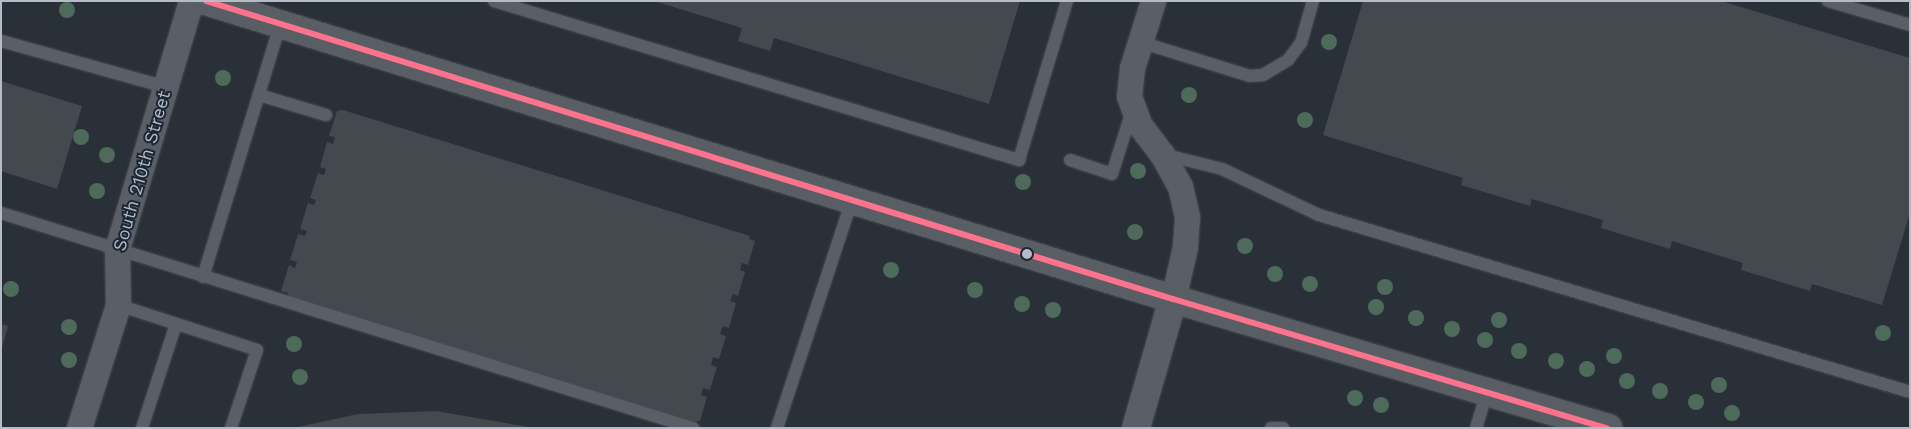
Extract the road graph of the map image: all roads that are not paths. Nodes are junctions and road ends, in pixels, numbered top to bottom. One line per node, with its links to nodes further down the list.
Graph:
1 (191, 1): 13 (street, South 210th Street)
2 (205, 1): 9 (main road)
3 (494, 1): 8 (lane)
4 (1067, 1): 8 (lane)
5 (1152, 1): 12 (street)
6 (1313, 1): 12 (lane)
7 (1828, 1): 10 (lane)
8 (516, 4)
9 (280, 24): 14 (lane); 19 (main road)
10 (1910, 25)
11 (1, 41): 13 (lane)
12 (1140, 42): 15 (street)
13 (166, 88): 21 (street, South 210th Street)
14 (259, 95): 16 (lane); 22 (lane)
15 (1132, 111): 17 (street); 18 (lane)
16 (326, 115)
17 (1162, 154): 23 (street); 27 (lane)
18 (1070, 160)
19 (852, 200): 23 (main road); 32 (lane)
20 (1, 213): 21 (lane)
21 (117, 249): 22 (lane); 24 (street, South 210th Street)
22 (203, 277): 31 (lane)
23 (1173, 299): 26 (main road); 33 (street)
24 (118, 305): 25 (lane); 28 (street, South 210th Street)
25 (176, 324): 29 (lane); 30 (lane)
26 (1487, 392): 36 (lane); 37 (main road)
27 (1910, 392)
28 (79, 428)
29 (142, 428)
30 (231, 428)
31 (693, 428)
32 (777, 428)
33 (1136, 428)
34 (1271, 428): 35 (lane)
35 (1283, 428)
36 (1476, 428)
37 (1608, 428)

